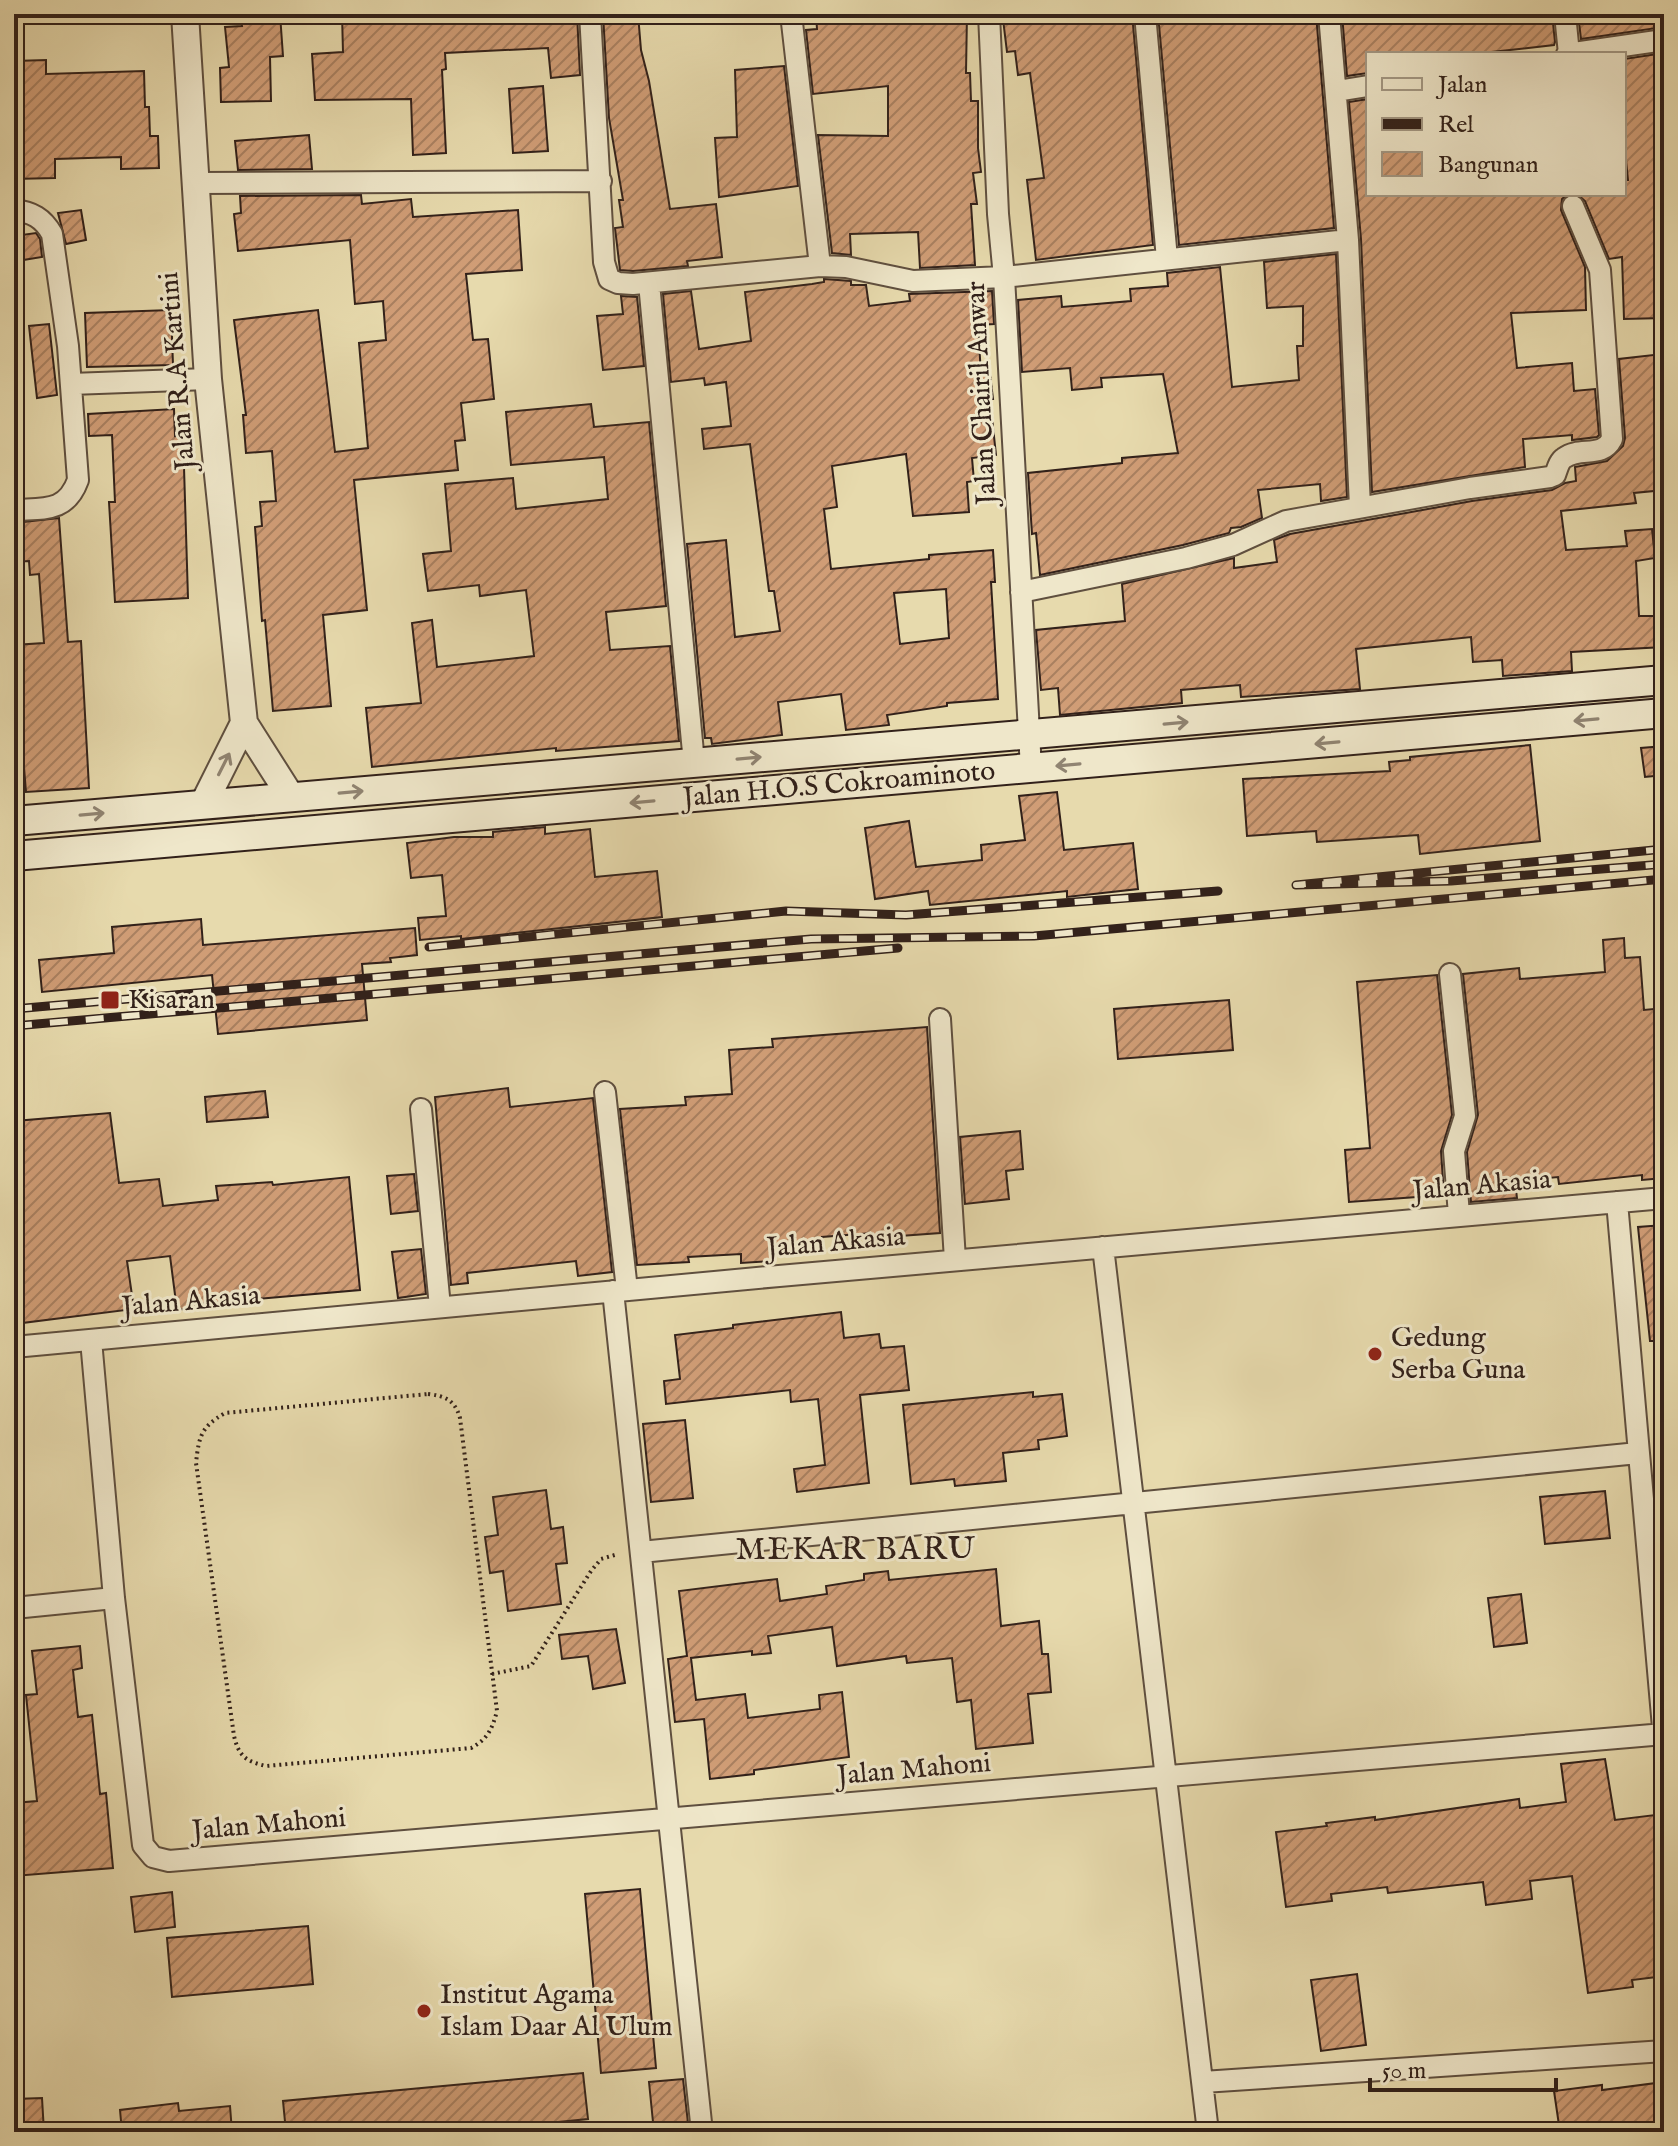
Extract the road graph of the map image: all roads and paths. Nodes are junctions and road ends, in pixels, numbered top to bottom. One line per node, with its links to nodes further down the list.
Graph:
1 (185, 14): 14 (street, Jalan R.A Kartini)
2 (590, 14): 13 (street)
3 (791, 14): 19 (street)
4 (989, 14): 20 (street, Jalan Chairil Anwar)
5 (1145, 14): 18 (street)
6 (1329, 14): 12 (street)
7 (1565, 14): 9 (street)
8 (1664, 40): 10 (street)
9 (1568, 52)
10 (1582, 52)
11 (1366, 86): 12 (street)
12 (1337, 91): 17 (street)
13 (601, 181): 14 (street); 21 (street)
14 (196, 183): 22 (street, Jalan R.A Kartini)
15 (1573, 206): 24 (street)
16 (14, 210): 23 (street)
17 (1348, 240): 18 (street); 24 (street)
18 (1167, 259): 20 (street)
19 (820, 266): 20 (street); 21 (street)
20 (1004, 277): 26 (street, Jalan Chairil Anwar)
21 (649, 283): 31 (street)
22 (208, 379): 23 (street); 29 (street, Jalan R.A Kartini)
23 (71, 384): 25 (street)
24 (1360, 507): 26 (street)
25 (14, 510)
26 (1021, 592): 30 (street, Jalan Chairil Anwar)
27 (1664, 680): 30 (main road, Jalan H.O.S Cokroaminoto, one-way to 27)
28 (1664, 713): 32 (main road, Jalan H.O.S Cokroaminoto, one-way to 32)
29 (244, 723): 33 (street); 34 (street, one-way to 29)
30 (1028, 735): 31 (main road, Jalan H.O.S Cokroaminoto, one-way to 30); 32 (street, Jalan Chairil Anwar)
31 (694, 763): 33 (main road, Jalan H.O.S Cokroaminoto, one-way to 31)
32 (1031, 769): 36 (main road, Jalan H.O.S Cokroaminoto, one-way to 36)
33 (291, 797): 34 (main road, Jalan H.O.S Cokroaminoto)
34 (203, 805): 35 (main road, Jalan H.O.S Cokroaminoto, one-way to 34)
35 (14, 821)
36 (14, 856)
37 (1450, 974): 43 (street)
38 (940, 1019): 45 (street)
39 (605, 1092): 46 (street)
40 (421, 1109): 47 (street)
41 (1664, 1198): 42 (street, Jalan Akasia)
42 (1617, 1202): 43 (street, Jalan Akasia); 50 (street)
43 (1459, 1215): 44 (street, Jalan Akasia)
44 (1103, 1247): 45 (street, Jalan Akasia); 51 (street)
45 (955, 1260): 46 (street, Jalan Akasia)
46 (620, 1290): 47 (street, Jalan Akasia); 52 (street)
47 (440, 1307): 48 (street, Jalan Akasia)
48 (91, 1340): 49 (street, Jalan Akasia); 53 (street)
49 (14, 1347)
50 (1638, 1453): 51 (street); 56 (street)
51 (1133, 1503): 52 (street); 57 (street)
52 (641, 1552): 55 (path); 58 (street)
53 (114, 1598): 54 (street); 58 (street, Jalan Mahoni)
54 (14, 1608)
55 (492, 1674): 55 (path)
56 (1664, 1736): 57 (street, Jalan Mahoni)
57 (1166, 1776): 58 (street, Jalan Mahoni); 60 (street)
58 (669, 1819): 61 (street)
59 (1664, 2051): 60 (street)
60 (1203, 2082): 62 (street)
61 (702, 2132)
62 (1208, 2132)

